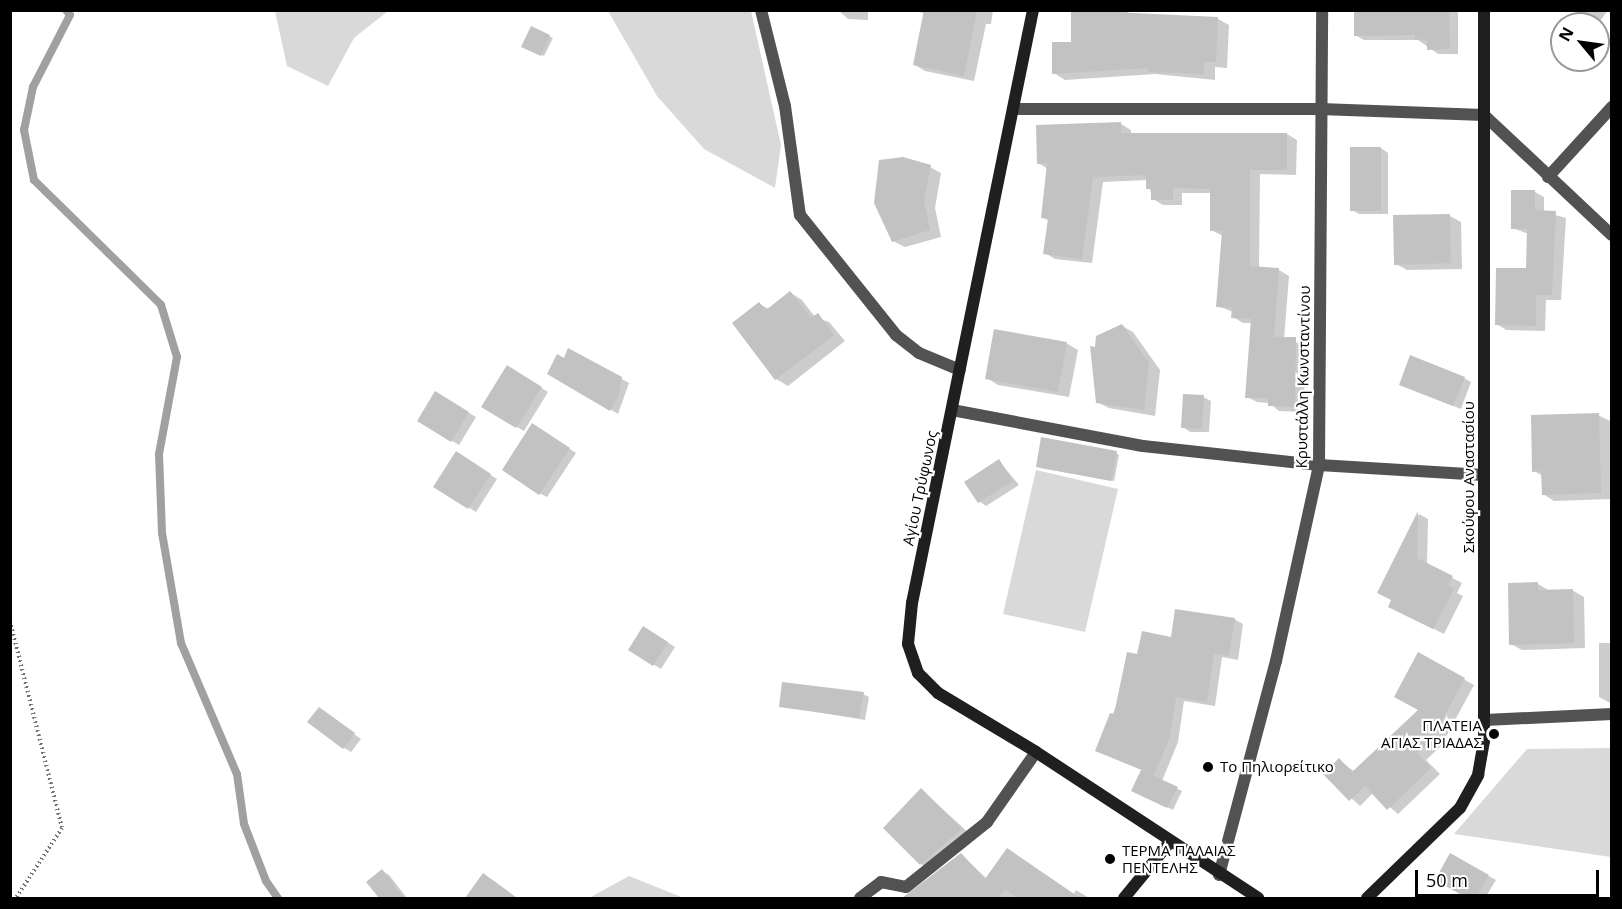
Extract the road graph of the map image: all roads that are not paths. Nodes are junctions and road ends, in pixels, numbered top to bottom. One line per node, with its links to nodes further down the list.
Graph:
1 (761, 10): 11 (street)
2 (1033, 10): 6 (main road, Αγίου Τρύφωνος)
3 (1322, 10): 7 (street, Κρυστάλλη Κωνσταντίνου)
4 (1484, 10): 8 (main road, Σκούφου Αναστασίου)
5 (1611, 107): 9 (street)
6 (1013, 109): 7 (street); 11 (main road, Αγίου Τρύφωνος)
7 (1320, 110): 8 (street); 13 (street, Κρυστάλλη Κωνσταντίνου)
8 (1484, 115): 9 (street); 14 (main road, Σκούφου Αναστασίου)
9 (1548, 177): 10 (street)
10 (1611, 234)
11 (960, 370): 12 (main road, Αγίου Τρύφωνος)
12 (951, 410): 13 (street); 17 (main road, Αγίου Τρύφωνος)
13 (1319, 465): 14 (street); 19 (street, Κρυστάλλη Κωνσταντίνου)
14 (1484, 475): 16 (main road, Σκούφου Αναστασίου)
15 (1611, 714): 16 (street)
16 (1485, 720): 23 (main road, Σκούφου Αναστασίου)
17 (1036, 752): 18 (main road, Αγίου Τρύφωνος); 20 (street)
18 (1170, 842): 19 (main road, Αγίου Τρύφωνος); 21 (main road)
19 (1219, 875): 22 (main road, Αγίου Τρύφωνος)
20 (860, 898)
21 (1124, 898)
22 (1258, 898)
23 (1367, 898)

